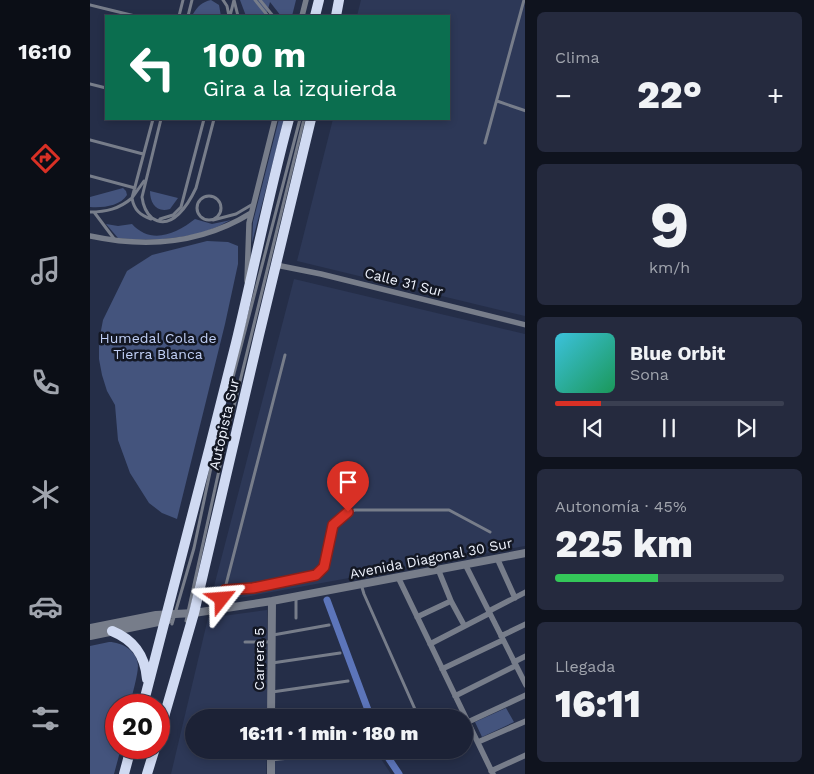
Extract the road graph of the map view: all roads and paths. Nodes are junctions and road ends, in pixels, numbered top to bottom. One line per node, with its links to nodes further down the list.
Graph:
1 (183, 0): 13 (lane)
2 (192, 0): 14 (lane)
3 (223, 0): 15 (lane)
4 (234, 0): 16 (lane); 17 (lane)
5 (255, 0): 18 (lane)
6 (260, 0): 19 (lane)
7 (306, 0): 20 (street)
8 (320, 0): 21 (highway)
9 (339, 0): 22 (highway)
10 (524, 0): 25 (lane)
11 (90, 5): 12 (lane)
12 (131, 15)
13 (179, 15)
14 (188, 15)
15 (230, 15)
16 (230, 15)
17 (238, 15)
18 (267, 15)
19 (271, 15)
20 (302, 15)
21 (315, 15)
22 (336, 15)
23 (90, 84): 24 (lane)
24 (105, 88)
25 (497, 101): 26 (lane); 37 (lane)
26 (525, 111)
27 (153, 120): 38 (lane)
28 (161, 120): 41 (lane)
29 (204, 120): 47 (lane)
30 (214, 120): 47 (lane)
31 (275, 120): 44 (street)
32 (289, 120): 52 (highway, Autopista Sur)
33 (300, 120): 39 (lane)
34 (304, 120): 39 (lane)
35 (312, 120): 51 (highway, Autopista Sur)
36 (90, 140): 38 (lane)
37 (485, 143)
38 (144, 154): 42 (lane)
39 (291, 161): 55 (lane); 72 (lane)
40 (90, 176): 42 (lane)
41 (145, 179): 43 (lane); 47 (lane)
42 (135, 188): 43 (lane)
43 (132, 198): 45 (lane); 47 (lane)
44 (253, 204): 46 (street); 48 (lane)
45 (92, 212): 50 (lane)
46 (251, 213): 50 (street); 52 (street)
47 (155, 220)
48 (210, 220): 48 (lane)
49 (90, 236): 50 (street)
50 (115, 241)
51 (276, 264): 53 (street, Calle 31 Sur); 72 (highway, Autopista Sur)
52 (247, 294): 74 (highway, Autopista Sur)
53 (525, 325)
54 (285, 355): 64 (lane)
55 (228, 396)
56 (221, 424): 74 (lane)
57 (490, 532): 64 (lane)
58 (525, 553): 59 (street, Avenida Diagonal 30 Sur)
59 (497, 558): 60 (street, Avenida Diagonal 30 Sur); 67 (street)
60 (465, 564): 61 (street, Avenida Diagonal 30 Sur); 71 (street)
61 (438, 570): 62 (street, Avenida Diagonal 30 Sur); 69 (street)
62 (398, 577): 63 (street, Avenida Diagonal 30 Sur); 73 (street)
63 (361, 584): 66 (street, Avenida Diagonal 30 Sur); 100 (lane)
64 (225, 590): 70 (lane)
65 (525, 592): 67 (street)
66 (296, 596): 68 (street, Avenida Diagonal 30 Sur); 75 (lane)
67 (515, 598): 71 (street)
68 (272, 601): 70 (street, Avenida Diagonal 30 Sur); 83 (street, Carrera 5)
69 (451, 601): 73 (street); 78 (street)
70 (220, 609): 72 (street, Avenida Diagonal 30 Sur)
71 (490, 612): 78 (street); 82 (street)
72 (189, 615): 74 (street, Avenida Diagonal 30 Sur); 96 (highway, Autopista Sur)
73 (417, 617): 85 (street)
74 (171, 618): 79 (street, Avenida Diagonal 30 Sur); 80 (street, Avenida Diagonal 30 Sur); 92 (highway, Autopista Sur)
75 (296, 618)
76 (525, 624): 82 (street)
77 (329, 625): 83 (lane)
78 (464, 626): 85 (street)
79 (90, 628)
80 (112, 631): 81 (street, Avenida Diagonal 30 Sur); 92 (highway)
81 (90, 636)
82 (502, 638): 89 (street); 90 (street)
83 (272, 639): 84 (lane); 88 (street, Carrera 5)
84 (245, 642)
85 (430, 644): 90 (street)
86 (340, 653): 88 (lane)
87 (525, 656): 89 (street)
88 (272, 664): 94 (street, Carrera 5)
89 (515, 664): 93 (street); 98 (street)
90 (442, 669): 98 (street)
91 (348, 681): 94 (lane)
92 (148, 685): 95 (highway, Autopista Sur)
93 (525, 685)
94 (271, 692): 99 (street, Carrera 5)
95 (145, 694)
96 (169, 694)
97 (525, 695): 102 (street)
98 (455, 696): 101 (street)
99 (271, 709)
100 (415, 709)
101 (462, 709)
102 (473, 720)
103 (525, 720): 105 (street)
104 (473, 732): 105 (street)
105 (478, 742): 111 (street)
106 (525, 755): 111 (street)
107 (128, 759): 112 (highway)
108 (152, 759): 113 (highway)
109 (280, 759): 110 (lane)
110 (271, 760): 114 (street)
111 (492, 772)
112 (124, 774)
113 (147, 774)
114 (271, 774)

